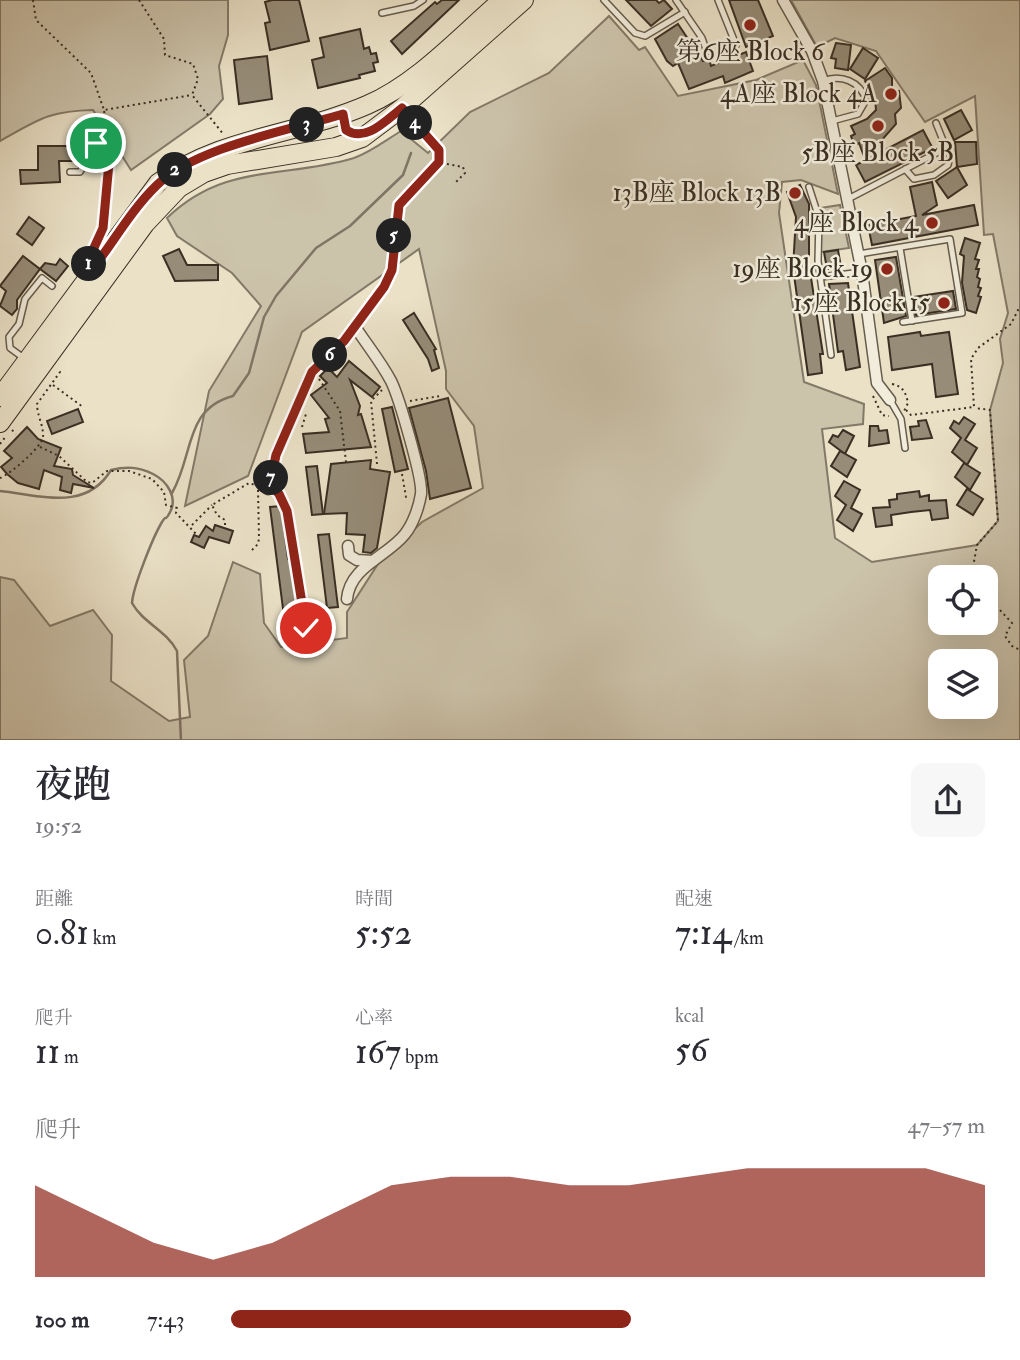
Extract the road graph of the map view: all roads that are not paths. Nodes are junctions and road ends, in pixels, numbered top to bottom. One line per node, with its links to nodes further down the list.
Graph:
1 (423, 0): 9 (lane)
2 (502, 0): 14 (main road)
3 (524, 0): 13 (main road)
4 (604, 0): 8 (lane)
5 (676, 0): 8 (lane)
6 (718, 0): 10 (lane)
7 (783, 0): 12 (street)
8 (685, 12): 11 (lane)
9 (382, 13)
10 (736, 45)
11 (707, 52)
12 (823, 81): 15 (street); 15 (lane)
13 (402, 108): 17 (main road); 31 (street)
14 (343, 114): 17 (main road); 25 (main road)
15 (832, 121): 22 (street)
16 (936, 123): 18 (lane)
17 (370, 133): 36 (main road)
18 (946, 148): 19 (lane); 19 (lane)
19 (905, 169): 22 (lane)
20 (70, 172): 25 (lane)
21 (809, 187): 27 (lane)
22 (848, 199): 24 (street)
23 (900, 248): 24 (lane); 29 (lane); 29 (lane)
24 (859, 254): 26 (street)
25 (91, 271): 33 (main road)
26 (862, 272): 27 (lane); 35 (street)
27 (821, 278): 32 (lane)
28 (52, 286): 33 (lane)
29 (912, 321): 30 (lane)
30 (903, 322)
31 (356, 327): 38 (street); 40 (street)
32 (831, 355)
33 (28, 361): 34 (main road)
34 (0, 397)
35 (890, 400): 37 (lane)
36 (5, 426)
37 (905, 448)
38 (265, 486)
39 (348, 546): 40 (street)
40 (373, 561): 41 (street)
41 (347, 599)

